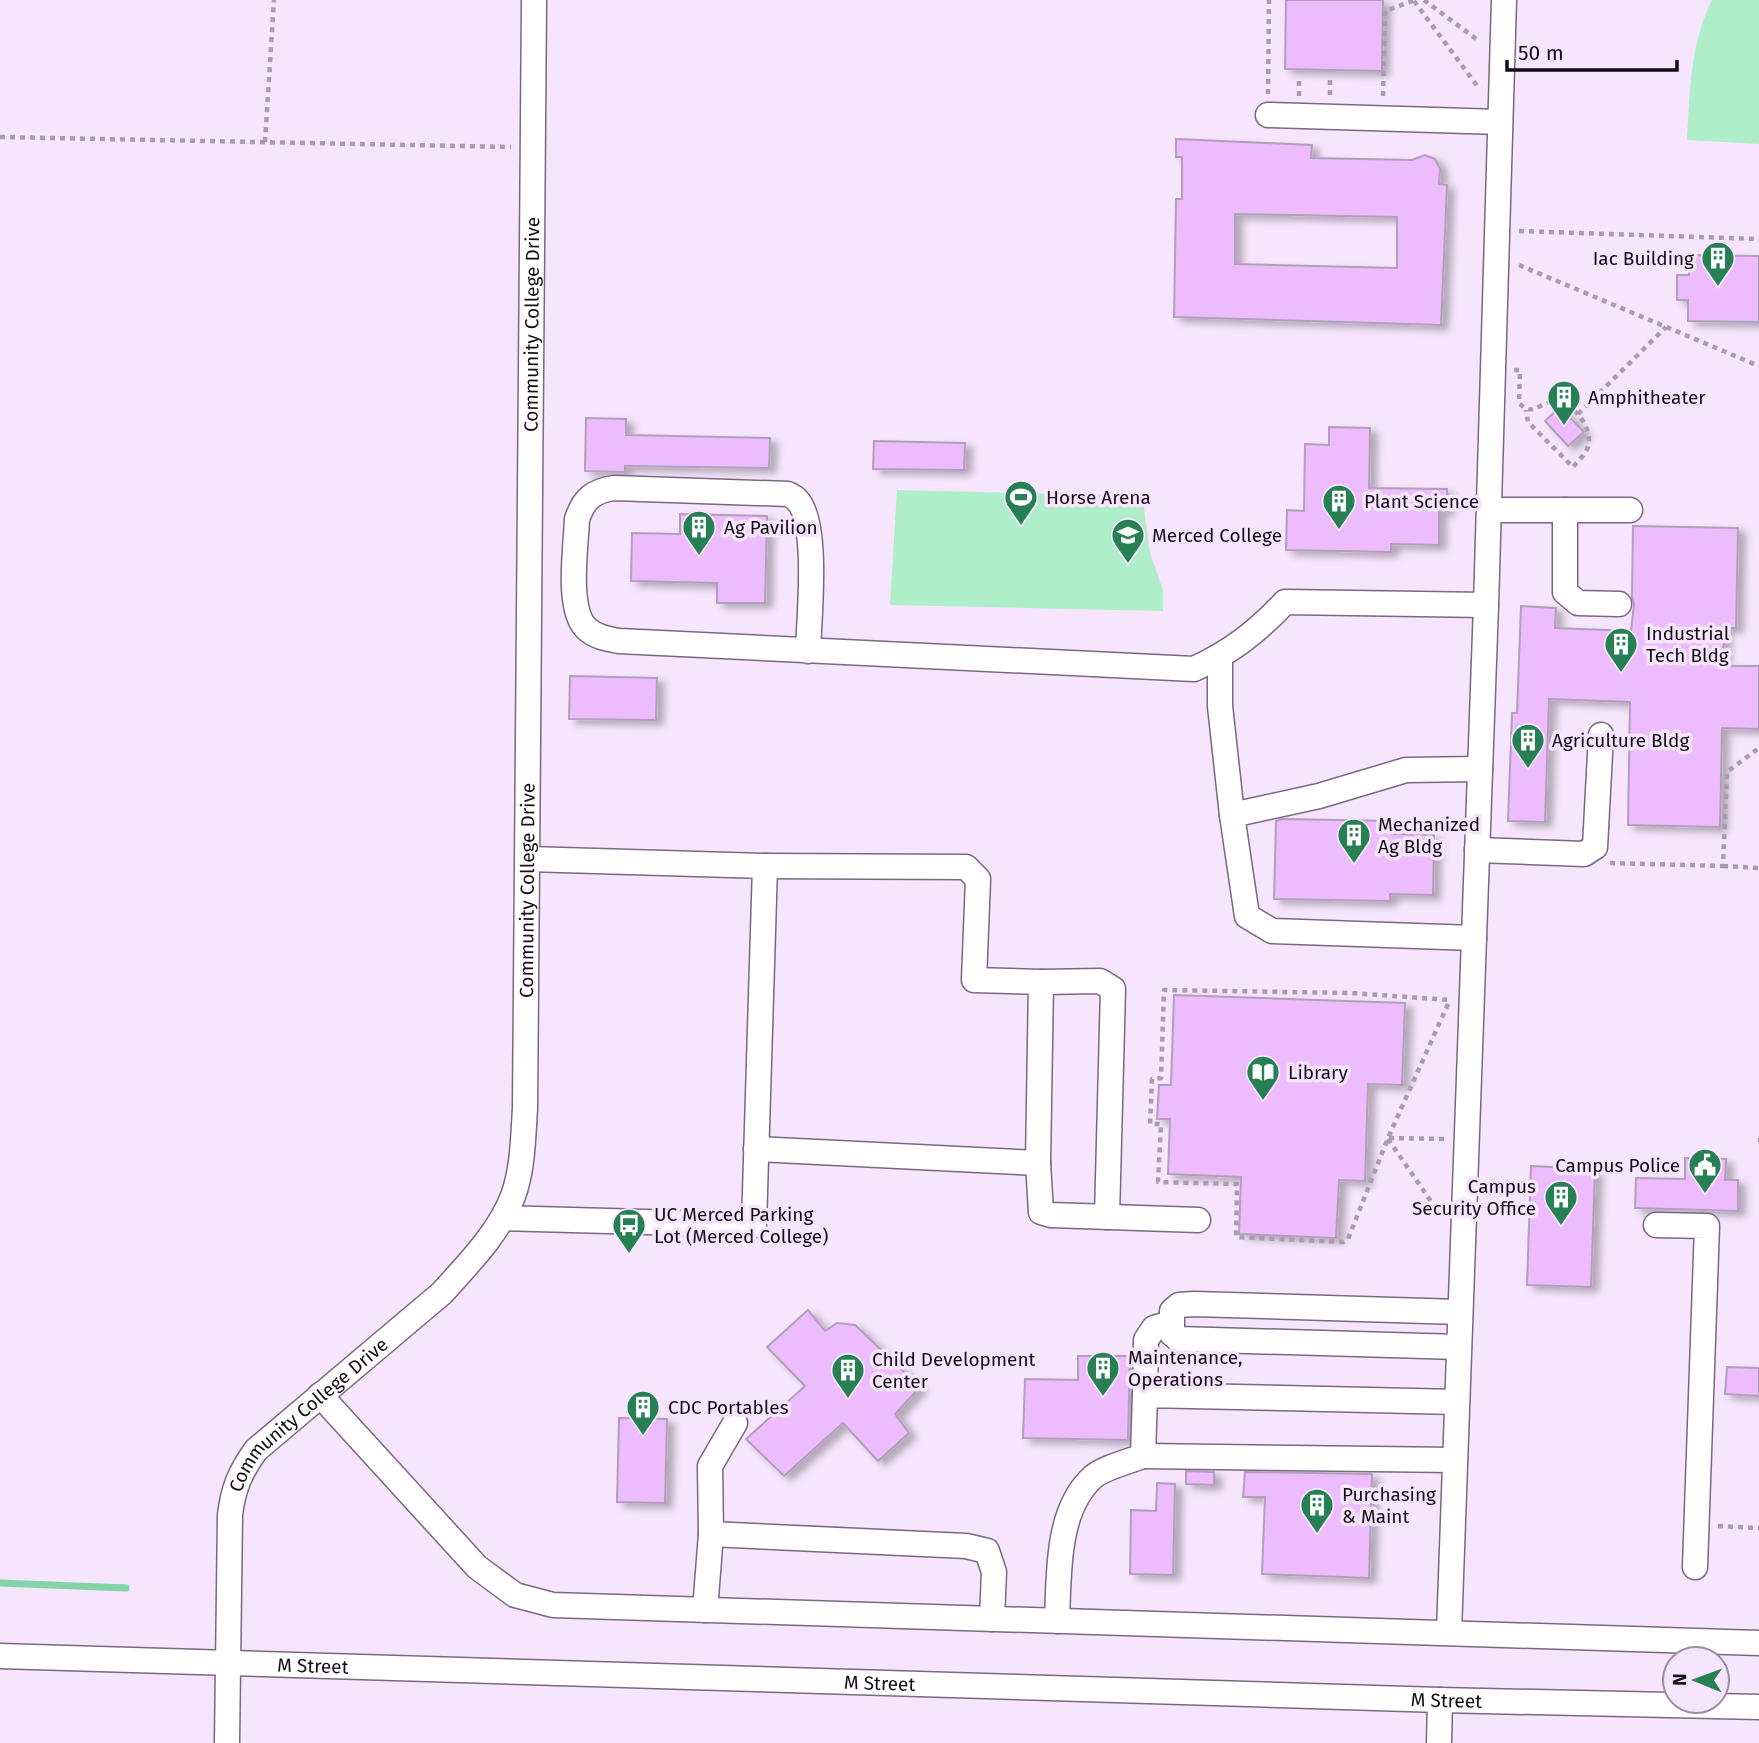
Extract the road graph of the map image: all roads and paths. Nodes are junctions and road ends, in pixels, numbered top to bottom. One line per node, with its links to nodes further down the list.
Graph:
1 (274, 0): 12 (path)
2 (534, 0): 13 (street, Community College Drive)
3 (1269, 0): 8 (path)
4 (1415, 0): 9 (path); 10 (path)
5 (1424, 0): 7 (path)
6 (1504, 0): 7 (street)
7 (1502, 59): 10 (street)
8 (1268, 115): 9 (street)
9 (1383, 118): 10 (street)
10 (1500, 119): 15 (street)
11 (0, 137): 12 (path)
12 (265, 142): 13 (path)
13 (533, 147): 33 (street, Community College Drive)
14 (1759, 239): 15 (path)
15 (1496, 243): 16 (path); 18 (street)
16 (1666, 327): 17 (path); 20 (path)
17 (1759, 366)
18 (1493, 369): 19 (path); 21 (street)
19 (1526, 410): 20 (path); 20 (path)
20 (1578, 414)
21 (1489, 510): 22 (street); 25 (street)
22 (1564, 510): 23 (street); 24 (street)
23 (1630, 510)
24 (1619, 604)
25 (1486, 605): 27 (street); 30 (street)
26 (808, 651): 26 (street); 27 (street)
27 (1220, 657): 31 (street)
28 (1601, 735): 32 (street)
29 (1759, 748): 36 (path)
30 (1480, 769): 31 (street); 32 (street)
31 (1232, 816): 38 (street)
32 (1477, 850): 38 (street)
33 (527, 859): 35 (street); 47 (street, Community College Drive)
34 (1597, 863): 36 (path)
35 (765, 866): 39 (street); 44 (street)
36 (1723, 866): 37 (path)
37 (1759, 868)
38 (1474, 938): 43 (street)
39 (1041, 982): 45 (street); 46 (street)
40 (1454, 989): 41 (path)
41 (1450, 1000): 42 (path); 42 (path)
42 (1388, 1139): 43 (path); 50 (path)
43 (1466, 1139): 50 (street)
44 (756, 1149): 45 (street); 47 (street)
45 (1038, 1163): 46 (street)
46 (1107, 1217): 48 (street)
47 (503, 1218): 54 (street, Community College Drive)
48 (1198, 1220)
49 (1656, 1225): 63 (street)
50 (1462, 1246): 51 (street)
51 (1460, 1312): 52 (street); 53 (street)
52 (1171, 1323): 53 (street); 55 (street)
53 (1459, 1348): 56 (street)
54 (320, 1395): 64 (street); 70 (street, Community College Drive)
55 (1145, 1395): 56 (street); 58 (street)
56 (1457, 1402): 59 (street)
57 (735, 1423): 62 (street)
58 (1143, 1456): 59 (street); 66 (street)
59 (1455, 1460): 67 (street)
60 (1714, 1526): 61 (path)
61 (1759, 1528)
62 (711, 1534): 64 (street); 65 (street)
63 (1695, 1567)
64 (705, 1611): 65 (street)
65 (992, 1619): 66 (street)
66 (1057, 1621): 67 (street)
67 (1450, 1633): 68 (street)
68 (1759, 1643)
69 (0, 1656): 70 (street, M Street)
70 (227, 1663): 71 (street, M Street); 73 (street, Community College Drive)
71 (1440, 1700): 72 (street, M Street); 74 (street)
72 (1759, 1707)
73 (227, 1743)
74 (1439, 1743)

